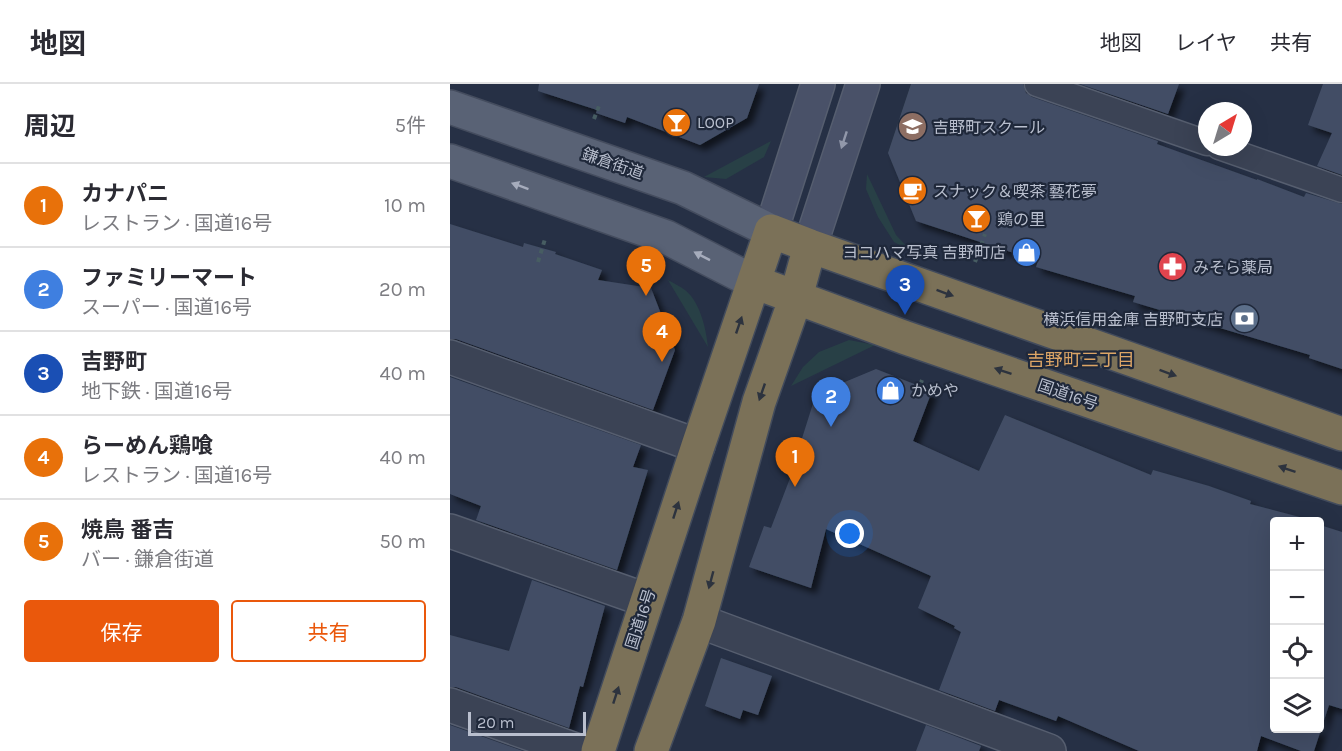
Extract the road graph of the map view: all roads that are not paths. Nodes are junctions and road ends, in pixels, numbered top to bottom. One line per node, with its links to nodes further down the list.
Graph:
1 (818, 84): 9 (street)
2 (863, 84): 10 (street, one-way to 10)
3 (1037, 84): 5 (lane)
4 (450, 107): 9 (main road, 鎌倉街道)
5 (1198, 140)
6 (1245, 156): 8 (lane)
7 (450, 161): 11 (main road, one-way to 7)
8 (1342, 190)
9 (771, 231): 10 (highway); 11 (highway, 国道16号)
10 (810, 246): 12 (highway); 14 (highway, one-way to 14)
11 (754, 282): 12 (highway, 国道16号); 15 (highway, 国道16号, one-way to 11)
12 (796, 297): 16 (highway, 国道16号, one-way to 12); 19 (highway, one-way to 19)
13 (450, 357): 15 (street)
14 (1342, 434)
15 (698, 446): 18 (highway, 国道16号, one-way to 15)
16 (1342, 488)
17 (450, 531): 18 (street)
18 (646, 600): 22 (highway, 国道16号, one-way to 18)
19 (699, 621): 23 (highway); 24 (street)
20 (450, 705): 21 (street)
21 (578, 751)
22 (598, 751)
23 (651, 751)
24 (1048, 751)

